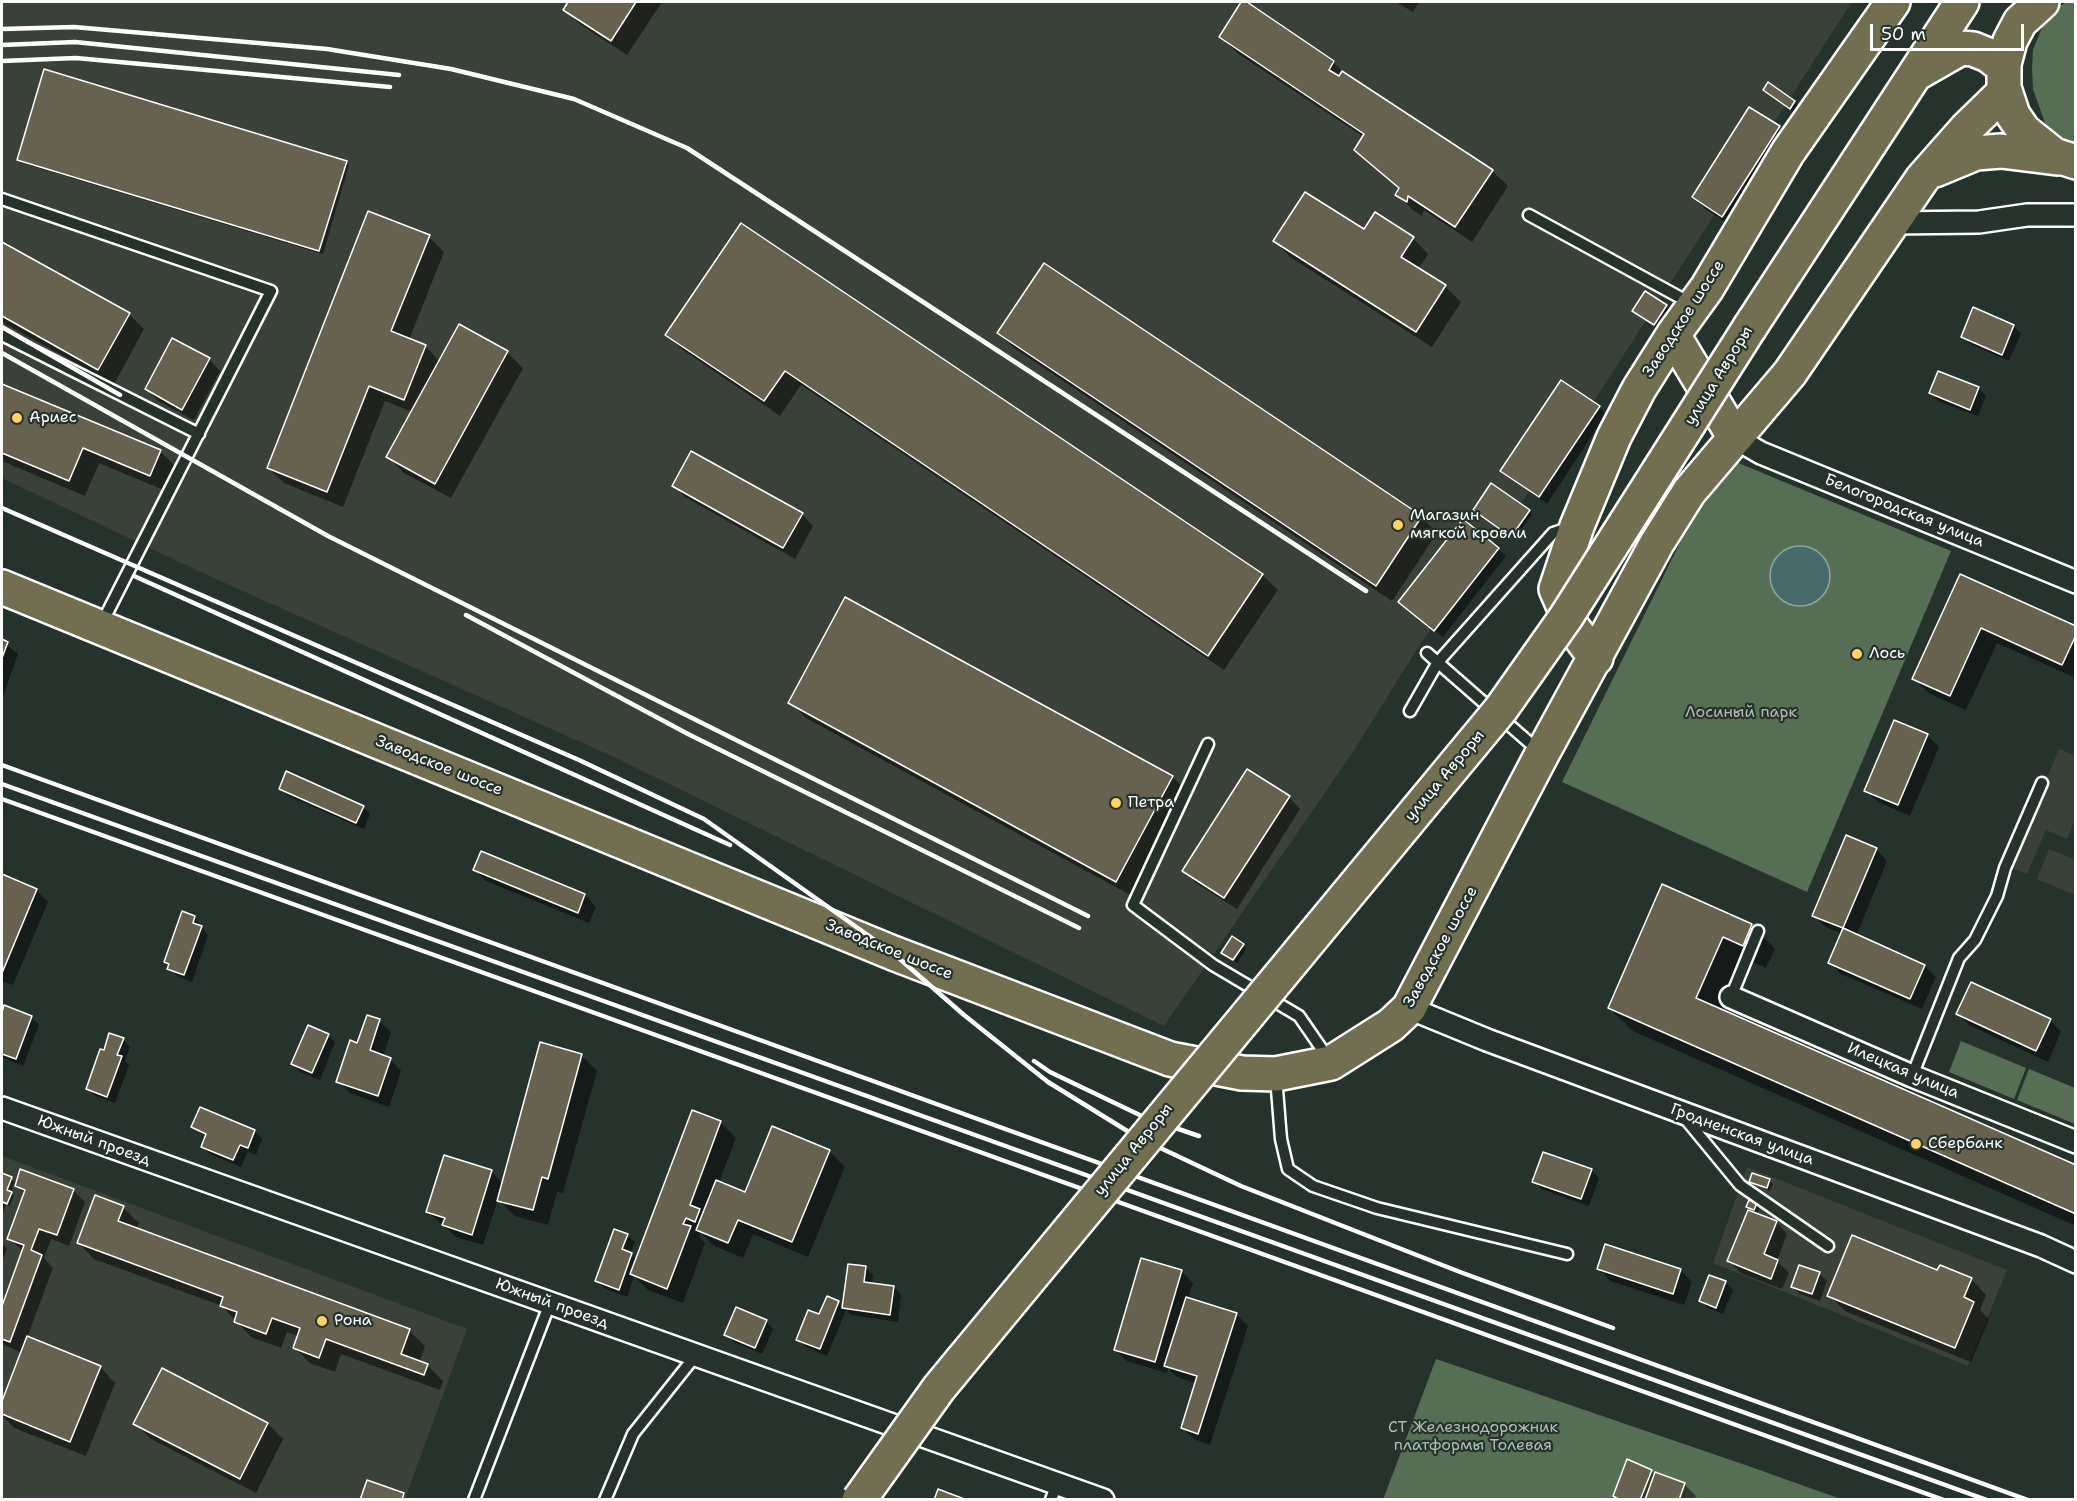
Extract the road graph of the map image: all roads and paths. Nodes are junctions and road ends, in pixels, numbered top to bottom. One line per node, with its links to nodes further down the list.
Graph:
1 (1893, 2): 14 (main road, Заводское шоссе)
2 (1938, 2): 5 (main road)
3 (1962, 2): 5 (main road, улица Авроры)
4 (2042, 2): 7 (main road)
5 (1936, 39): 6 (main road, улица Авроры)
6 (1912, 76): 7 (main road); 47 (main road, улица Авроры, bridge)
7 (2005, 79): 8 (main road); 9 (main road, Заводское шоссе)
8 (2074, 162): 9 (main road, Заводское шоссе)
9 (1922, 179): 13 (main road, Заводское шоссе)
10 (2, 199): 17 (lane)
11 (1529, 215): 14 (lane)
12 (2076, 215): 13 (street)
13 (1891, 223): 18 (main road, Заводское шоссе)
14 (1694, 305): 16 (main road, Заводское шоссе)
15 (2, 335): 17 (lane)
16 (1673, 335): 18 (main road); 19 (main road, Заводское шоссе)
17 (199, 434): 22 (lane)
18 (1735, 438): 20 (street, Белогородская улица); 24 (main road, Заводское шоссе)
19 (1577, 526): 24 (main road, Заводское шоссе); 25 (lane)
20 (2076, 582)
21 (2, 587): 22 (main road, Заводское шоссе)
22 (100, 626): 34 (main road, Заводское шоссе)
23 (1426, 652): 25 (lane)
24 (1596, 658): 28 (main road, Заводское шоссе)
25 (1438, 662): 26 (lane); 28 (lane)
26 (1410, 711)
27 (1208, 744): 33 (lane)
28 (1542, 754): 32 (main road, Заводское шоссе)
29 (2042, 783): 35 (lane)
30 (1758, 931): 31 (lane)
31 (1731, 997): 35 (street, Илецкая улица)
32 (1409, 1008): 33 (main road, Заводское шоссе); 37 (street, Гродненская улица)
33 (1331, 1063): 34 (main road, Заводское шоссе)
34 (1276, 1074): 40 (lane)
35 (1912, 1076): 38 (street, Илецкая улица)
36 (2, 1108): 42 (street, Южный проезд)
37 (1679, 1112): 39 (lane); 41 (street, Гродненская улица)
38 (2076, 1142)
39 (1828, 1246)
40 (1567, 1254)
41 (2076, 1262)
42 (550, 1303): 43 (street, Южный проезд); 45 (lane)
43 (696, 1355): 44 (street, Южный проезд); 46 (lane)
44 (1054, 1491): 48 (street, Южный проезд)
45 (474, 1500)
46 (605, 1500)
47 (859, 1500)
48 (1103, 1500)

